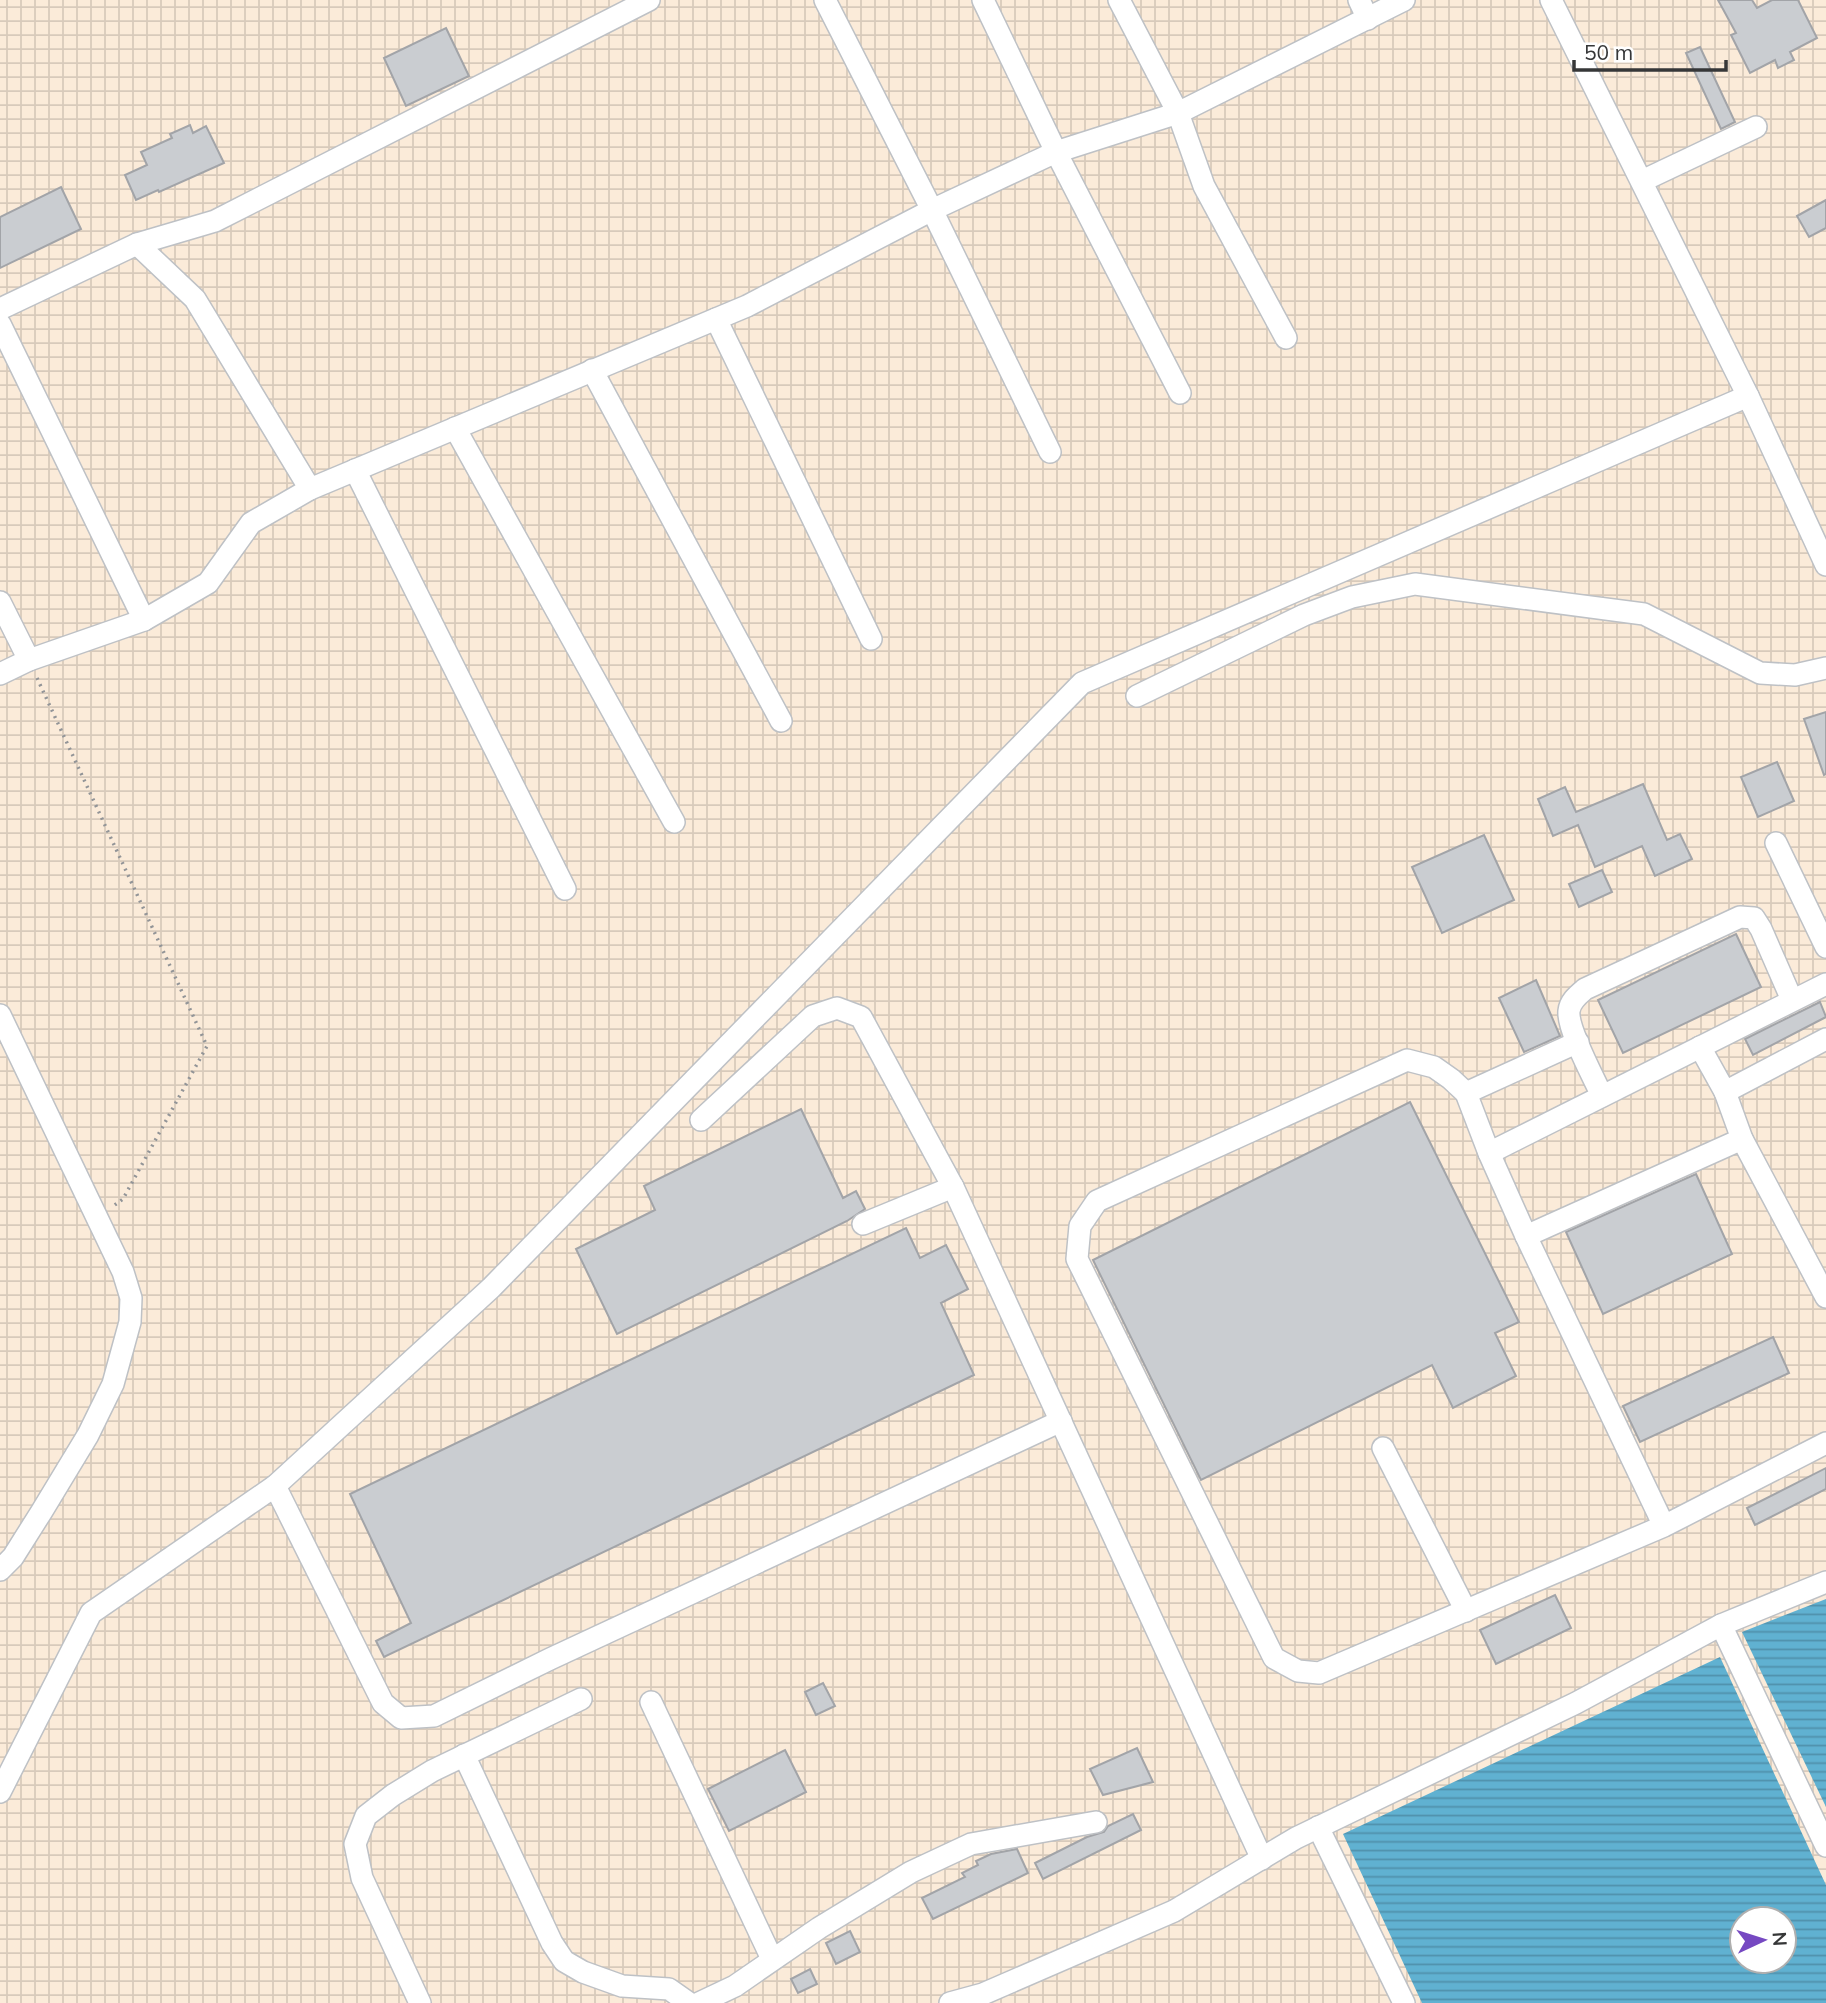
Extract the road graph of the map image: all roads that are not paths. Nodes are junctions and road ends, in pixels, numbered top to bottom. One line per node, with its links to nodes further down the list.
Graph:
1 (649, 0): 13 (street)
2 (825, 0): 12 (street)
3 (983, 0): 10 (street)
4 (1119, 0): 8 (street)
5 (1404, 0): 7 (street)
6 (1558, 2): 11 (street)
7 (1363, 10): 8 (street)
8 (1178, 113): 10 (street); 17 (street)
9 (1756, 127): 11 (street)
10 (1056, 152): 12 (street); 19 (street)
11 (1642, 181): 20 (street)
12 (932, 210): 15 (street); 22 (street)
13 (137, 244): 14 (street); 24 (street)
14 (0, 309)
15 (716, 319): 18 (street); 28 (street)
16 (0, 324): 27 (street)
17 (1286, 338)
18 (592, 370): 21 (street); 33 (street)
19 (1180, 393)
20 (1748, 396): 25 (street); 57 (street)
21 (455, 428): 23 (street); 34 (street)
22 (1050, 452)
23 (355, 470): 24 (street); 36 (street)
24 (310, 489): 27 (street)
25 (1826, 565)
26 (0, 602): 29 (street)
27 (144, 620): 29 (street)
28 (871, 639)
29 (29, 660): 31 (street)
30 (1826, 668): 32 (street)
31 (0, 674)
32 (1137, 696)
33 (781, 721)
34 (674, 822)
35 (1776, 843): 37 (street)
36 (565, 889)
37 (1826, 947)
38 (1826, 984): 39 (street)
39 (1792, 1000): 42 (street); 43 (street)
40 (0, 1015): 59 (street)
41 (1826, 1039): 44 (street)
42 (1578, 1042): 45 (street); 46 (street)
43 (1700, 1048): 44 (street); 46 (street)
44 (1725, 1092): 48 (street)
45 (1465, 1093): 49 (street); 61 (street)
46 (1602, 1096): 49 (street)
47 (701, 1120): 50 (street)
48 (1742, 1139): 52 (street); 53 (street)
49 (1489, 1153): 52 (street)
50 (953, 1187): 51 (street); 54 (street)
51 (863, 1224)
52 (1526, 1236): 58 (street)
53 (1826, 1297)
54 (1061, 1421): 57 (street); 70 (street)
55 (1826, 1443): 58 (street)
56 (1382, 1448): 61 (street)
57 (275, 1486): 66 (street)
58 (1664, 1526): 61 (street)
59 (0, 1570)
60 (1826, 1582): 62 (street)
61 (1466, 1611)
62 (1721, 1625): 68 (street); 69 (street)
63 (581, 1699): 65 (street)
64 (652, 1702): 71 (street)
65 (464, 1755): 72 (street); 73 (street)
66 (0, 1792)
67 (1096, 1822): 71 (street)
68 (1318, 1828): 70 (street); 76 (street)
69 (1826, 1846)
70 (1262, 1859): 75 (street)
71 (772, 1959): 74 (street)
72 (420, 2003)
73 (689, 2003)
74 (699, 2003)
75 (950, 2003)
76 (1404, 2003)

